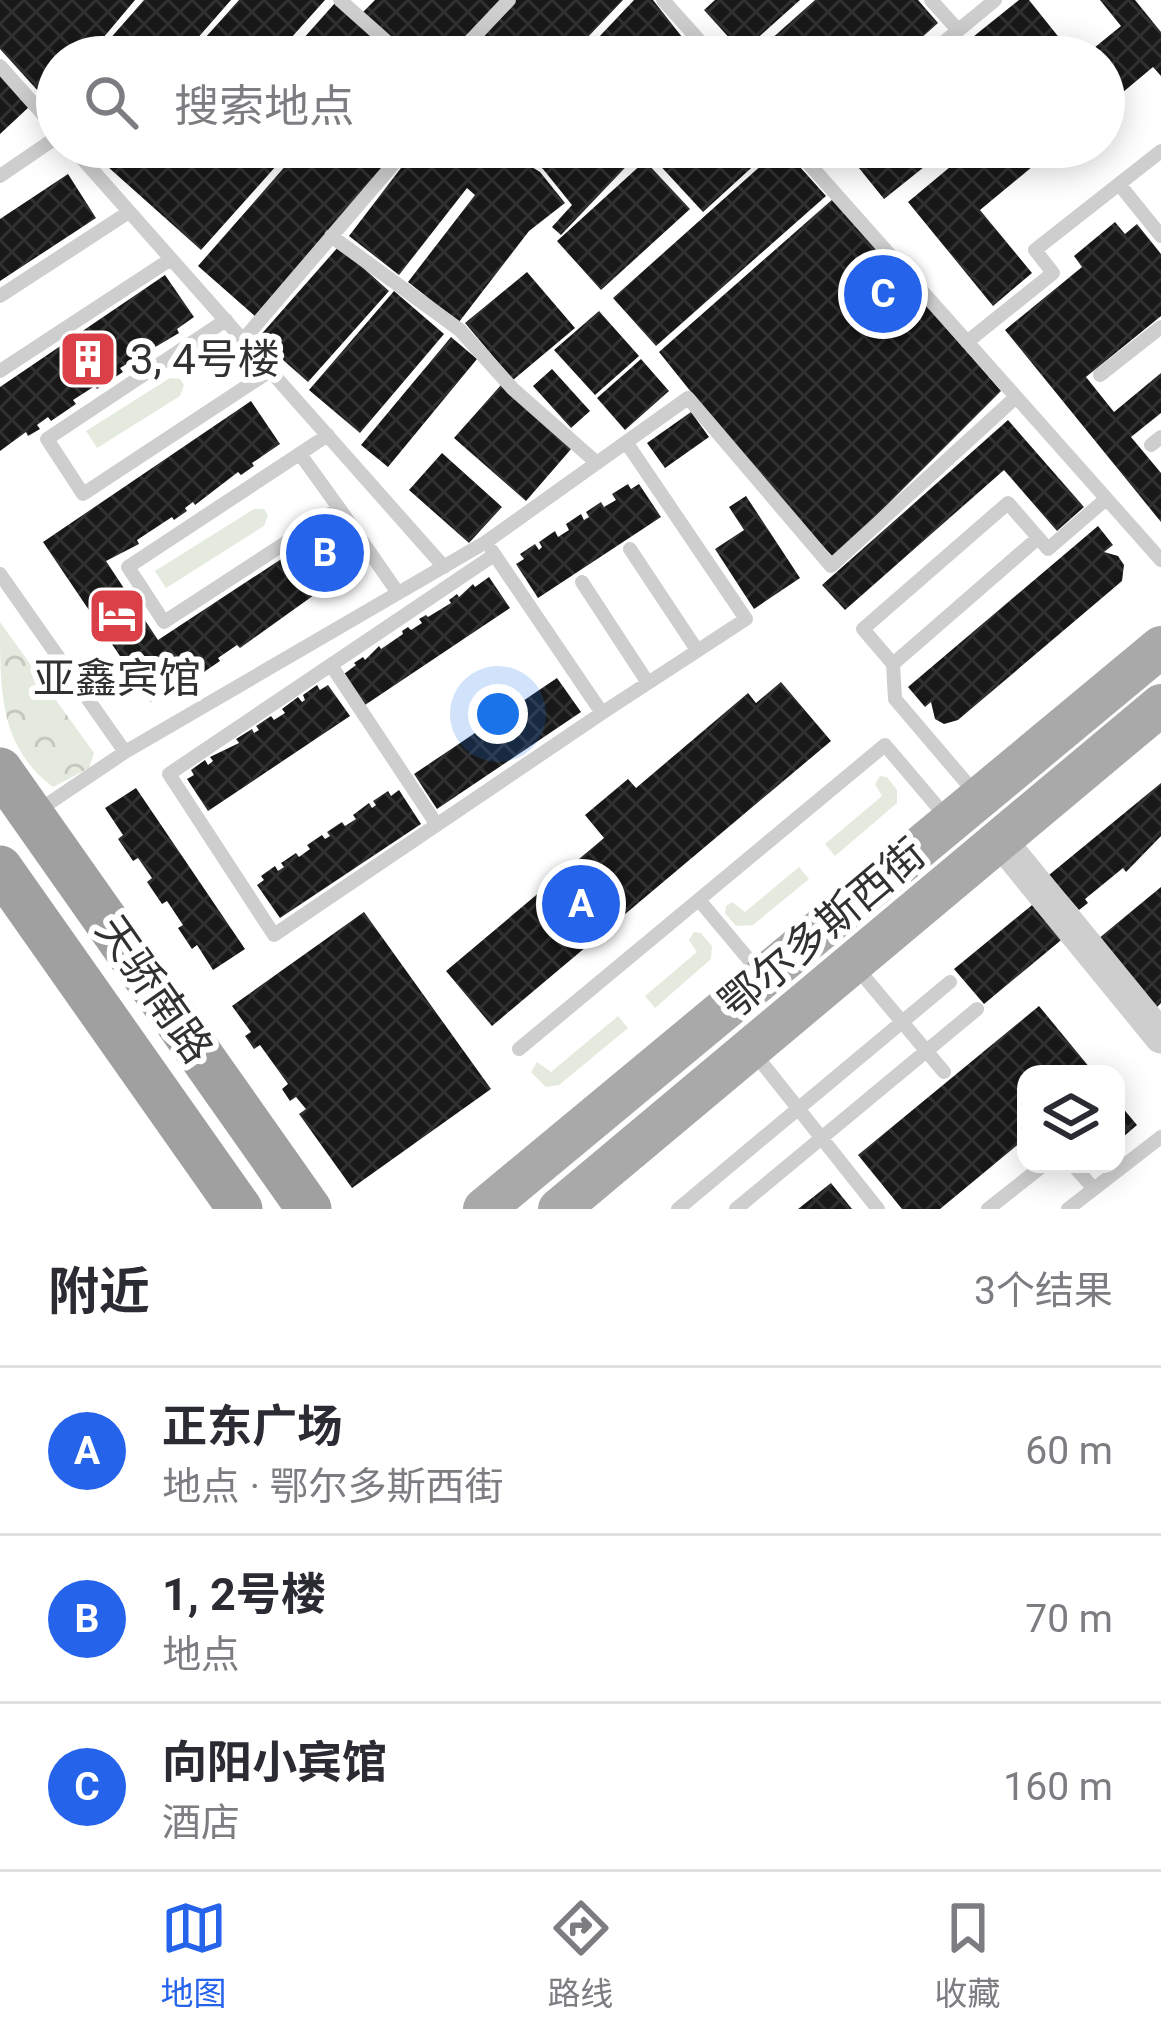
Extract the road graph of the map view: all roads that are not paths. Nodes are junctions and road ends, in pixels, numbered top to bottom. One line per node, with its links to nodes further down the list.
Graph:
1 (340, 0): 7 (lane)
2 (508, 0): 8 (lane)
3 (663, 0): 9 (lane)
4 (931, 0): 6 (lane)
5 (995, 0): 6 (lane)
6 (958, 30): 10 (lane)
7 (380, 36)
8 (475, 36)
9 (695, 36)
10 (951, 36)
11 (0, 66): 12 (lane)
12 (36, 109)
13 (36, 149): 18 (lane)
14 (1161, 151): 19 (lane)
15 (90, 168): 20 (lane)
16 (389, 168): 21 (lane)
17 (819, 168): 28 (lane)
18 (0, 176)
19 (1119, 184): 22 (lane); 28 (lane)
20 (129, 212): 23 (lane); 24 (lane)
21 (331, 236): 27 (lane); 36 (lane)
22 (1161, 236)
23 (171, 259): 25 (lane); 29 (lane)
24 (0, 296)
25 (226, 320): 27 (lane); 30 (lane)
26 (1161, 327): 31 (lane)
27 (243, 340): 30 (lane)
28 (967, 342): 32 (lane)
29 (0, 371)
30 (270, 371): 33 (lane)
31 (1100, 375)
32 (1016, 397): 34 (lane); 37 (lane)
33 (328, 435): 35 (lane); 43 (lane)
34 (626, 442): 36 (lane); 48 (lane)
35 (301, 454): 38 (lane); 38 (lane)
36 (597, 463): 40 (lane)
37 (1106, 499): 39 (lane); 42 (lane)
38 (339, 508): 46 (lane)
39 (1039, 538): 49 (lane); 49 (lane)
40 (490, 549): 43 (lane); 50 (lane); 53 (lane)
41 (630, 549): 48 (lane)
42 (1161, 560)
43 (444, 567): 46 (lane)
44 (0, 574): 54 (lane)
45 (582, 582): 51 (lane)
46 (398, 593): 54 (lane)
47 (1161, 647): 56 (main road, 鄂尔多斯西街)
48 (697, 650): 51 (lane)
49 (893, 664): 56 (lane)
50 (331, 665): 58 (lane); 58 (lane)
51 (648, 682): 53 (lane)
52 (1161, 705): 59 (main road, 鄂尔多斯西街)
53 (602, 713): 58 (lane)
54 (125, 752): 57 (lane)
55 (0, 770): 57 (highway, 天骄南路)
56 (965, 810): 61 (lane); 63 (main road, 鄂尔多斯西街)
57 (32, 814): 79 (highway, 天骄南路)
58 (437, 825)
59 (1000, 840): 62 (main road, 鄂尔多斯西街); 67 (street)
60 (0, 868): 78 (highway, 天骄南路)
61 (699, 900): 63 (lane); 69 (lane)
62 (853, 963): 66 (lane); 68 (main road, 鄂尔多斯西街)
63 (763, 977): 80 (main road, 鄂尔多斯西街)
64 (950, 982): 66 (lane)
65 (977, 1009): 70 (lane)
66 (902, 1022): 70 (lane); 72 (lane)
67 (1159, 1031)
68 (751, 1048): 72 (lane); 81 (main road, 鄂尔多斯西街)
69 (519, 1049)
70 (927, 1051): 71 (lane); 74 (lane)
71 (944, 1072)
72 (798, 1108): 74 (lane); 82 (lane)
73 (1161, 1137): 77 (lane)
74 (822, 1138): 83 (lane); 84 (lane)
75 (1034, 1173): 85 (lane)
76 (1080, 1173): 77 (lane)
77 (1094, 1189): 86 (lane)
78 (240, 1209)
79 (309, 1209)
80 (484, 1209)
81 (559, 1209)
82 (678, 1209)
83 (736, 1209)
84 (878, 1209)
85 (988, 1209)
86 (1068, 1209)

